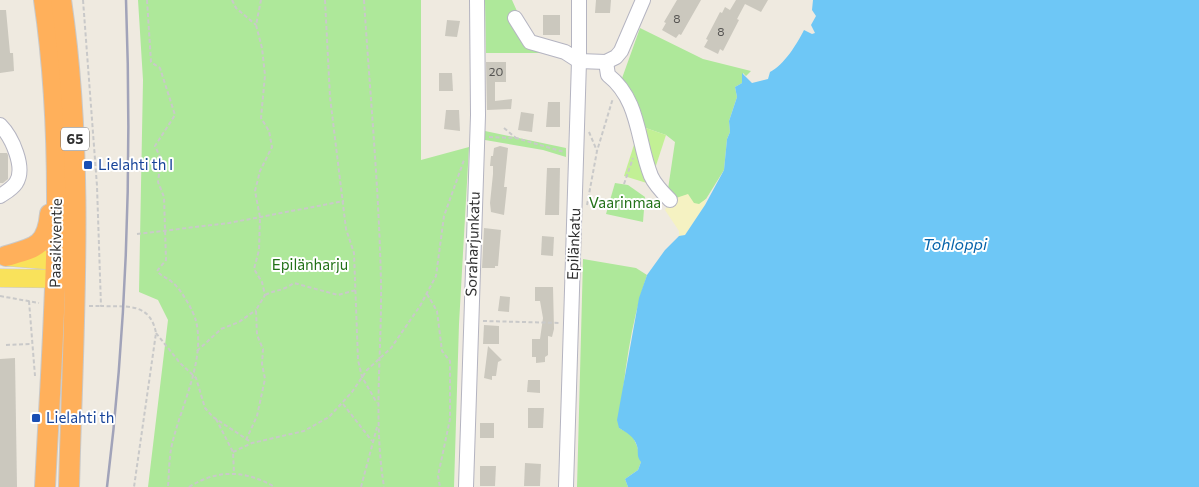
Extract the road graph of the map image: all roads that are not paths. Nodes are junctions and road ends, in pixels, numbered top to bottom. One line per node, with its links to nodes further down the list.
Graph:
1 (44, 0): 10 (highway, Paasikiventie / 65)
2 (61, 0): 14 (highway, Paasikiventie / 65)
3 (477, 0): 18 (street, Soraharjunkatu)
4 (579, 0): 7 (street, Epilänkatu)
5 (644, 0): 8 (street)
6 (515, 18): 7 (street)
7 (579, 61): 8 (street); 19 (street, Epilänkatu)
8 (606, 62): 12 (street)
9 (0, 125): 11 (street)
10 (57, 165): 13 (highway); 14 (highway, Paasikiventie / 65)
11 (0, 196)
12 (670, 200)
13 (3, 256): 14 (main road)
14 (66, 271): 15 (main road); 16 (highway, Paasikiventie / 65); 17 (highway, Paasikiventie / 65)
15 (0, 278)
16 (45, 487)
17 (69, 487)
18 (466, 487)
19 (566, 487)

